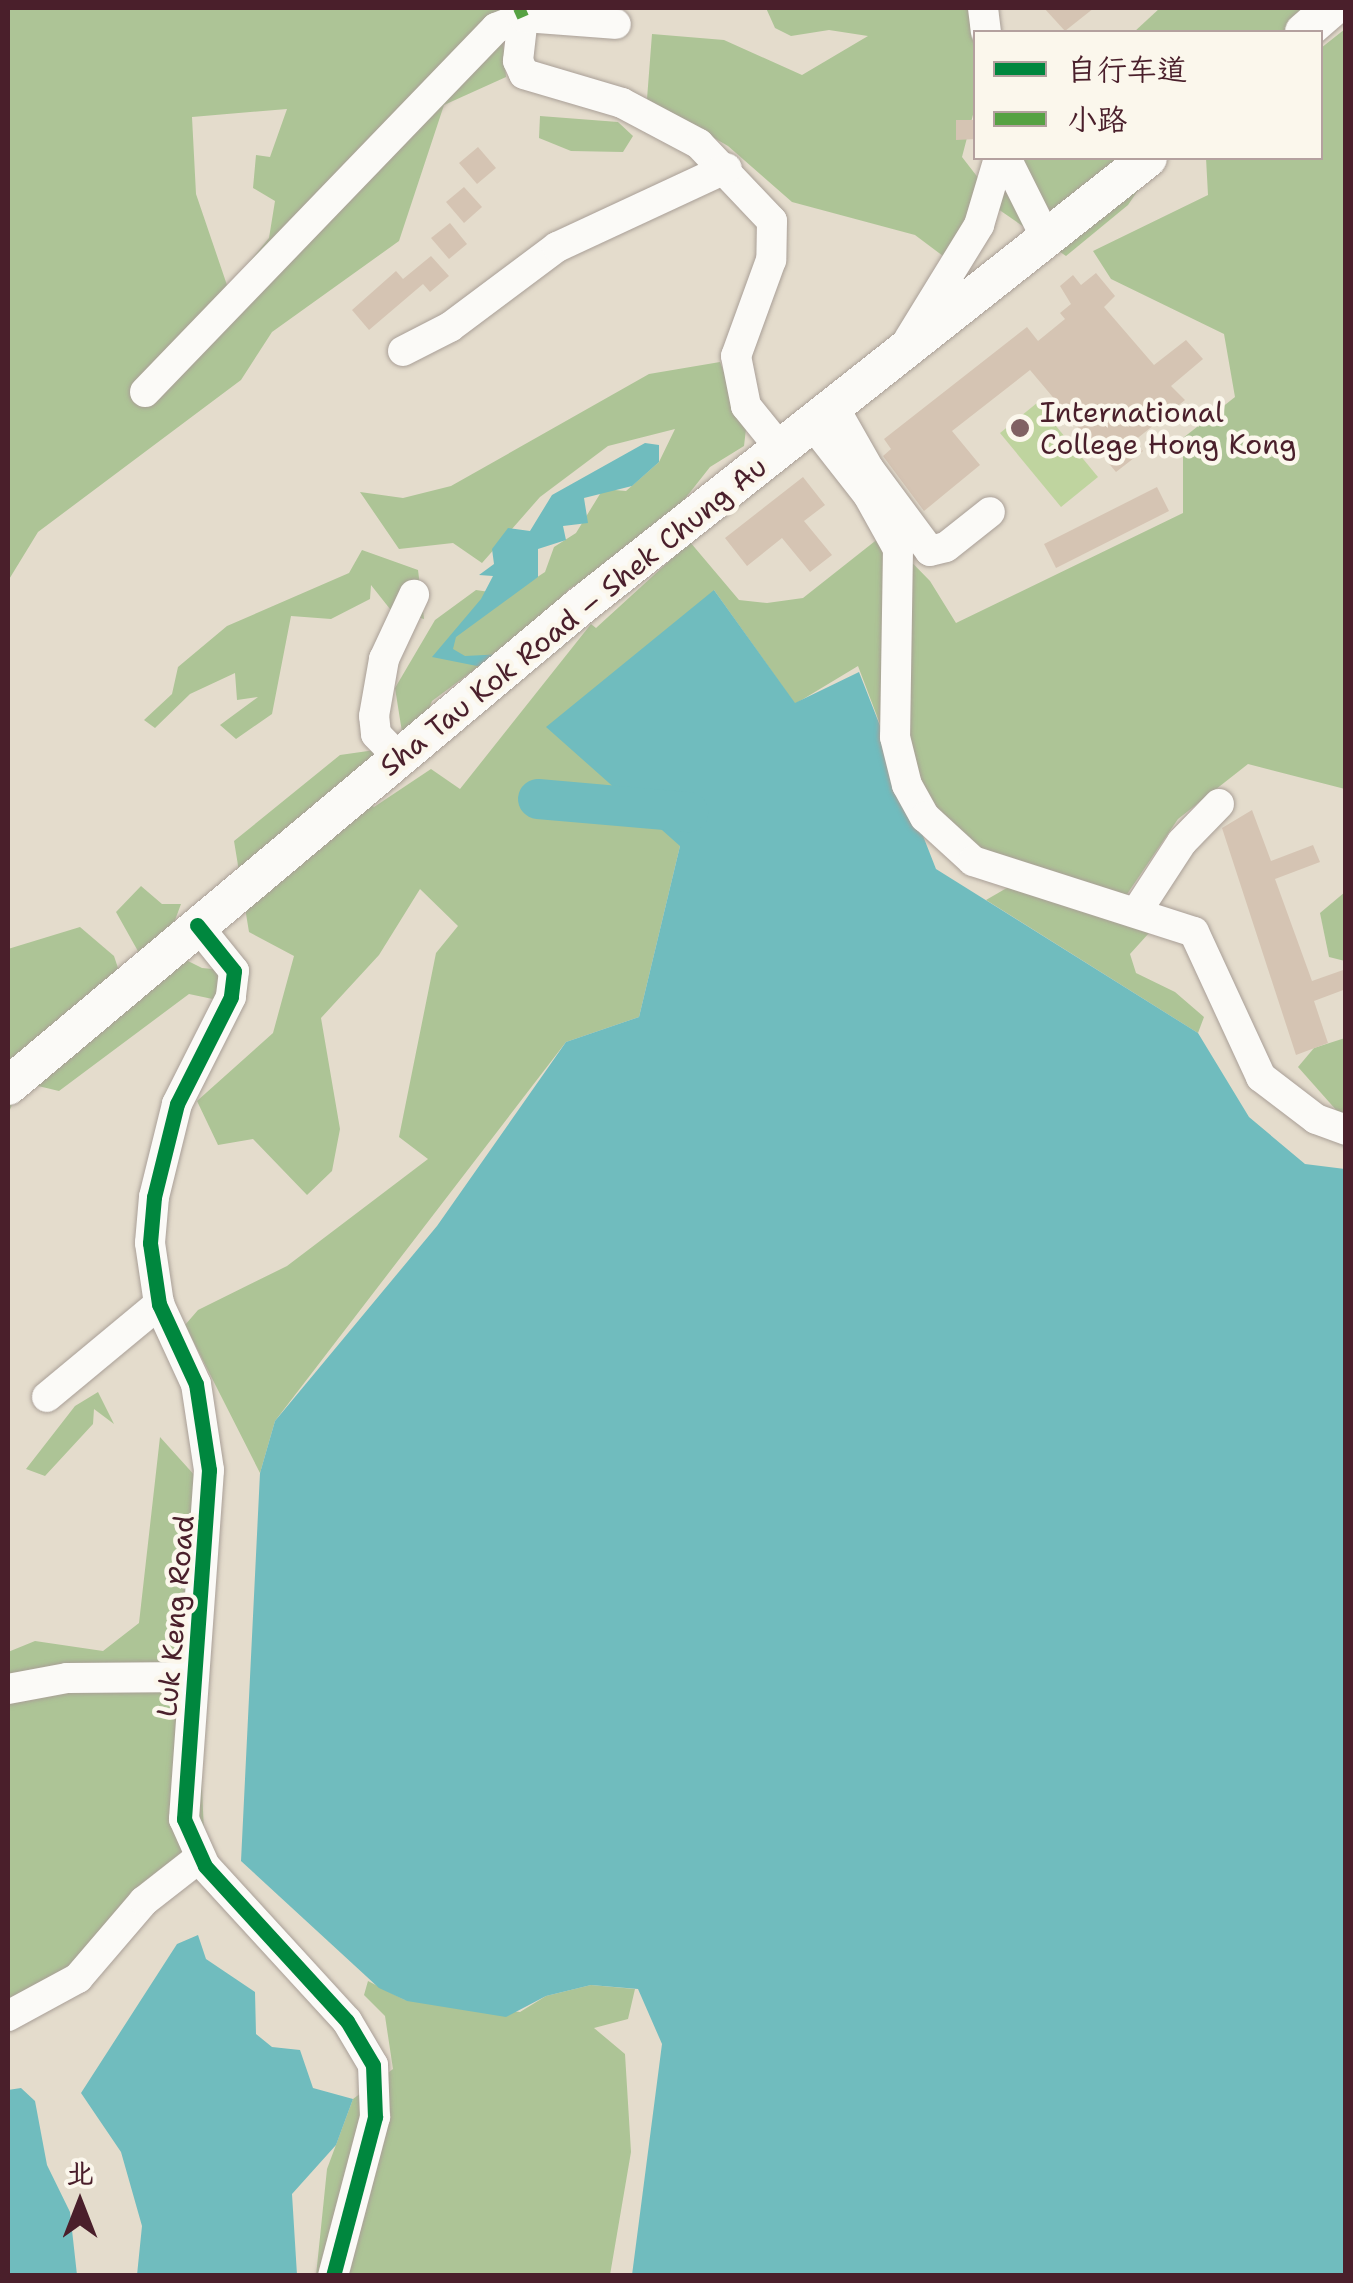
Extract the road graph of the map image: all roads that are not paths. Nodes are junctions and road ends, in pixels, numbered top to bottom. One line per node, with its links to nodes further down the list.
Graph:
1 (1332, 8): 4 (main road)
2 (522, 17): 3 (street); 8 (street); 12 (street)
3 (616, 24)
4 (1306, 30)
5 (1001, 160): 10 (street)
6 (1003, 160): 9 (street)
7 (1145, 160): 9 (main road, Sha Tau Kok Road – Shek Chung Au)
8 (727, 168): 11 (street); 14 (street)
9 (1045, 236): 10 (main road, Sha Tau Kok Road – Shek Chung Au)
10 (904, 346): 13 (main road, Sha Tau Kok Road – Shek Chung Au)
11 (403, 351)
12 (145, 392)
13 (821, 412): 14 (main road, Sha Tau Kok Road – Shek Chung Au); 15 (street); 19 (street)
14 (780, 448): 17 (main road, Sha Tau Kok Road – Shek Chung Au)
15 (990, 512)
16 (414, 595): 17 (street)
17 (399, 758): 20 (main road, Sha Tau Kok Road – Shek Chung Au)
18 (1219, 804): 19 (street)
19 (1137, 911): 22 (street)
20 (197, 925): 21 (main road, Sha Tau Kok Road – Shek Chung Au); 23 (street, Luk Keng Road)
21 (8, 1086)
22 (1346, 1130)
23 (158, 1304): 24 (street); 25 (street, Luk Keng Road)
24 (46, 1397)
25 (194, 1677): 26 (street); 27 (street, Luk Keng Road)
26 (8, 1689)
27 (199, 1858): 28 (street); 29 (street, Luk Keng Road)
28 (8, 2016)
29 (333, 2276)

